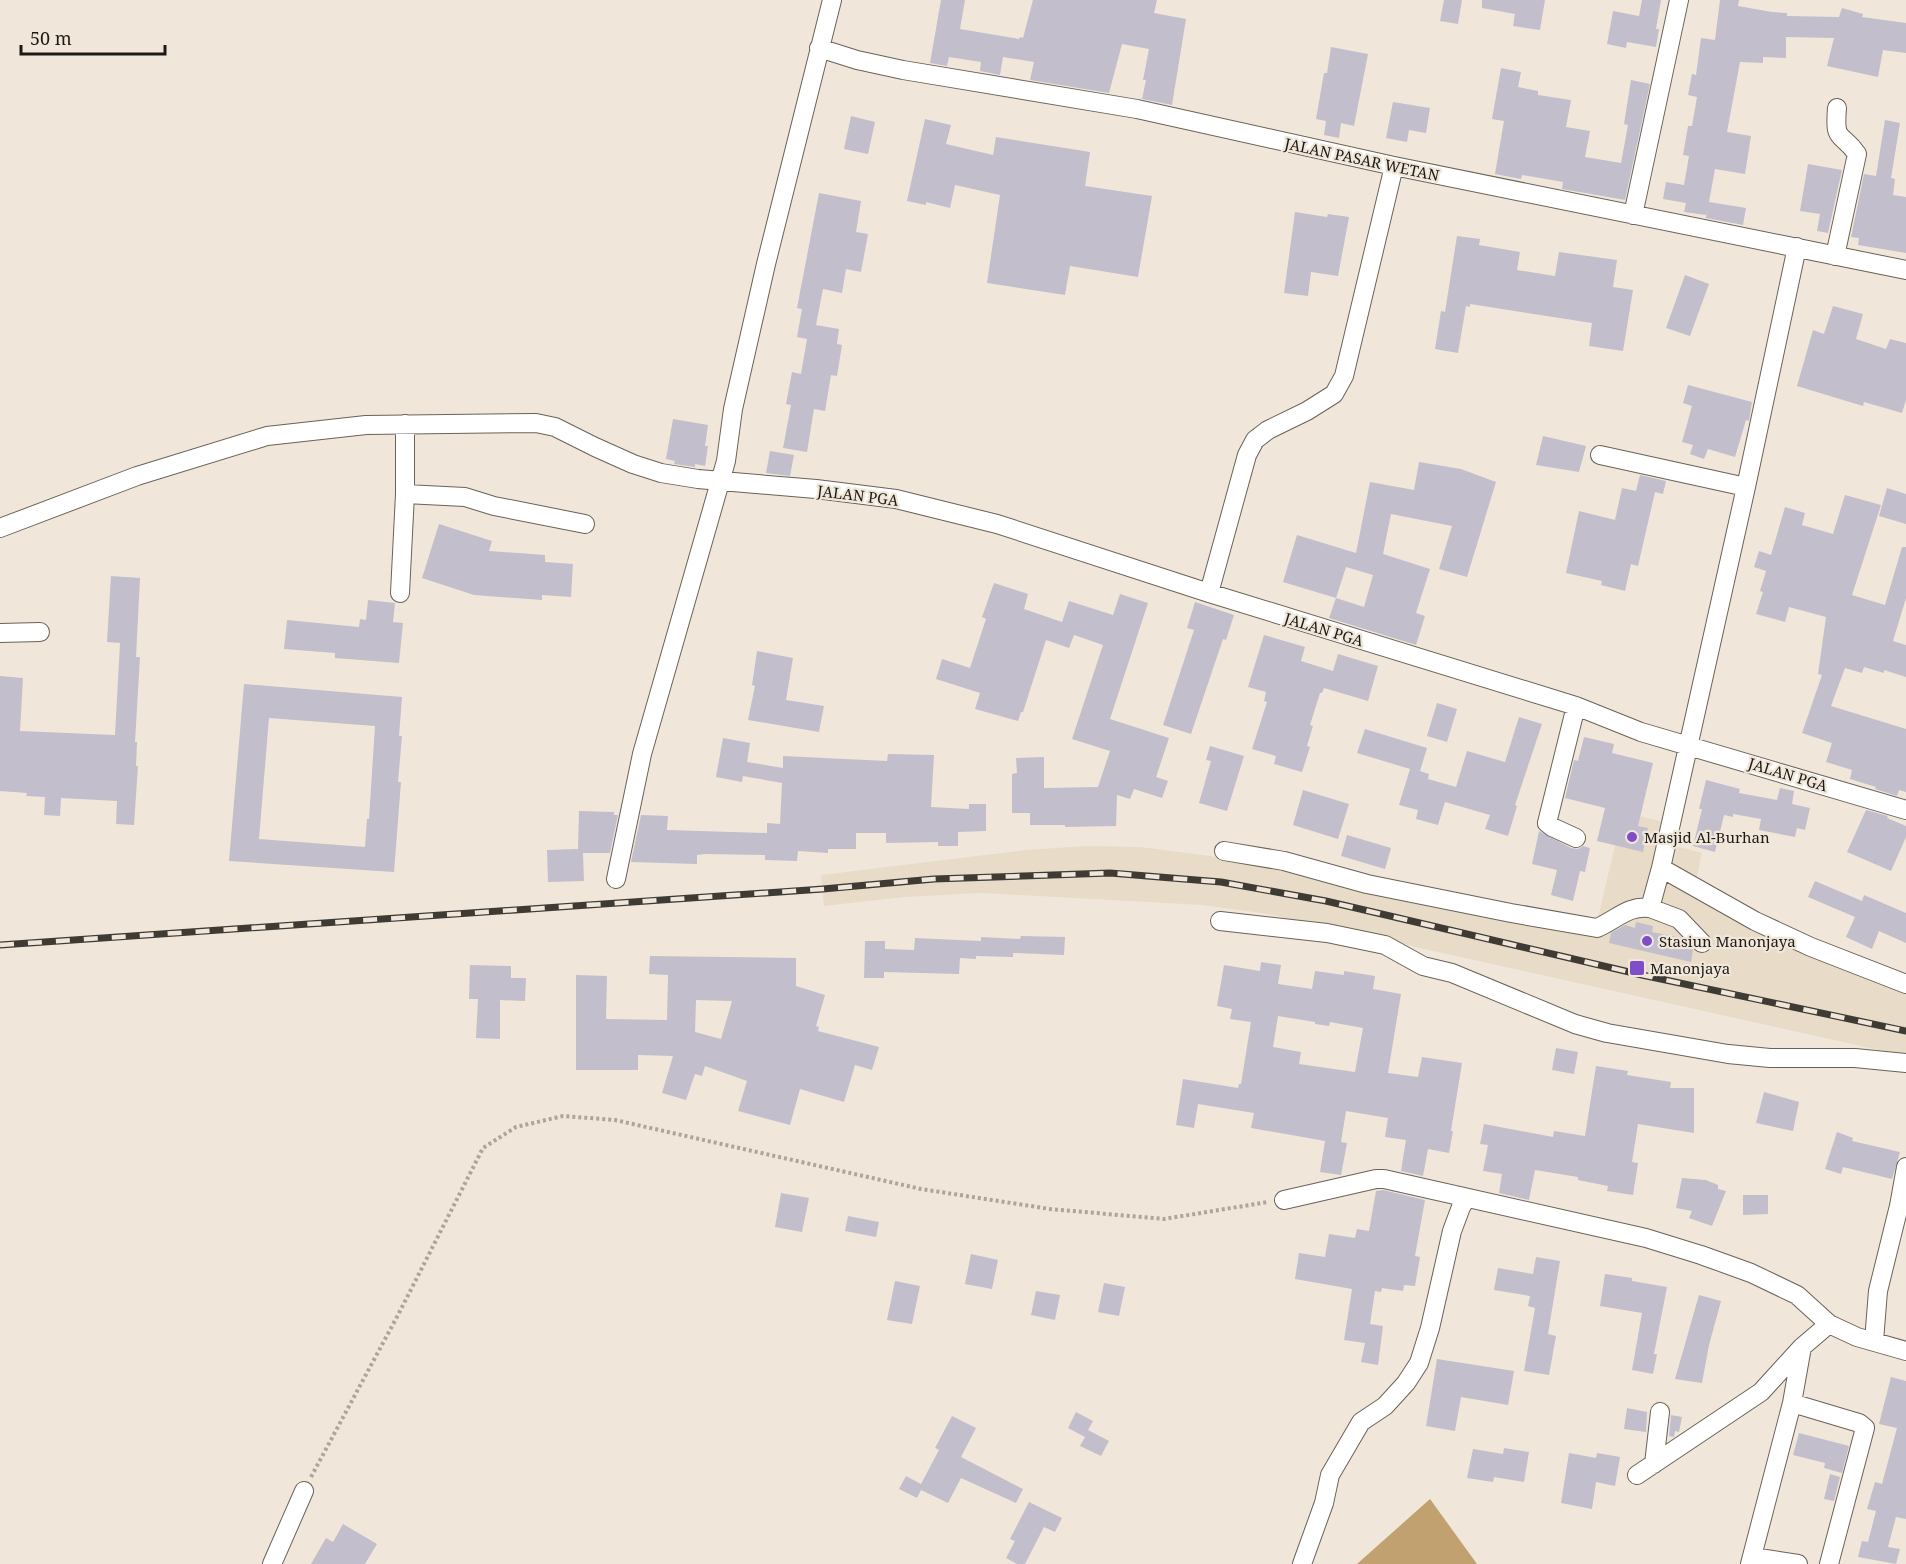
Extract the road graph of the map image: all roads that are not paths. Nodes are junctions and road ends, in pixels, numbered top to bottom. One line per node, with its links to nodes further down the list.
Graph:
1 (832, 0): 3 (street)
2 (1679, 0): 6 (street)
3 (819, 48): 5 (street, JALAN PASAR WETAN); 12 (street)
4 (1836, 108): 8 (street)
5 (1394, 166): 6 (street, JALAN PASAR WETAN); 18 (street)
6 (1633, 215): 7 (street, JALAN PASAR WETAN)
7 (1797, 247): 8 (street, JALAN PASAR WETAN); 13 (street)
8 (1835, 256): 9 (street, JALAN PASAR WETAN)
9 (1906, 270)
10 (405, 424): 12 (street, JALAN PGA); 14 (street); 16 (street, JALAN PGA)
11 (1600, 455): 13 (street)
12 (728, 482): 18 (street, JALAN PGA); 27 (street)
13 (1746, 487): 22 (street)
14 (405, 494): 15 (street); 17 (street)
15 (585, 524)
16 (0, 528)
17 (400, 593)
18 (1209, 593): 21 (street, JALAN PGA)
19 (40, 632): 20 (street)
20 (0, 633)
21 (1576, 706): 22 (street, JALAN PGA); 24 (street)
22 (1688, 744): 23 (street, JALAN PGA); 26 (street)
23 (1906, 810)
24 (1576, 838)
25 (1224, 850): 28 (street)
26 (1661, 868): 28 (street); 31 (street)
27 (616, 879)
28 (1650, 908): 30 (street)
29 (1220, 921): 32 (street)
30 (1702, 943)
31 (1906, 984)
32 (1906, 1063)
33 (1906, 1167): 37 (street)
34 (1467, 1199): 35 (street); 36 (street); 47 (street)
35 (1284, 1200)
36 (1829, 1324): 37 (street); 38 (street)
37 (1874, 1341): 39 (street)
38 (1802, 1347): 40 (street); 42 (street)
39 (1906, 1351)
40 (1792, 1403): 45 (street); 49 (street)
41 (1660, 1412): 42 (street)
42 (1654, 1464): 43 (street)
43 (1637, 1475)
44 (304, 1491): 46 (street)
45 (1752, 1561): 48 (street)
46 (272, 1564)
47 (1302, 1564)
48 (1798, 1564)
49 (1829, 1564)

